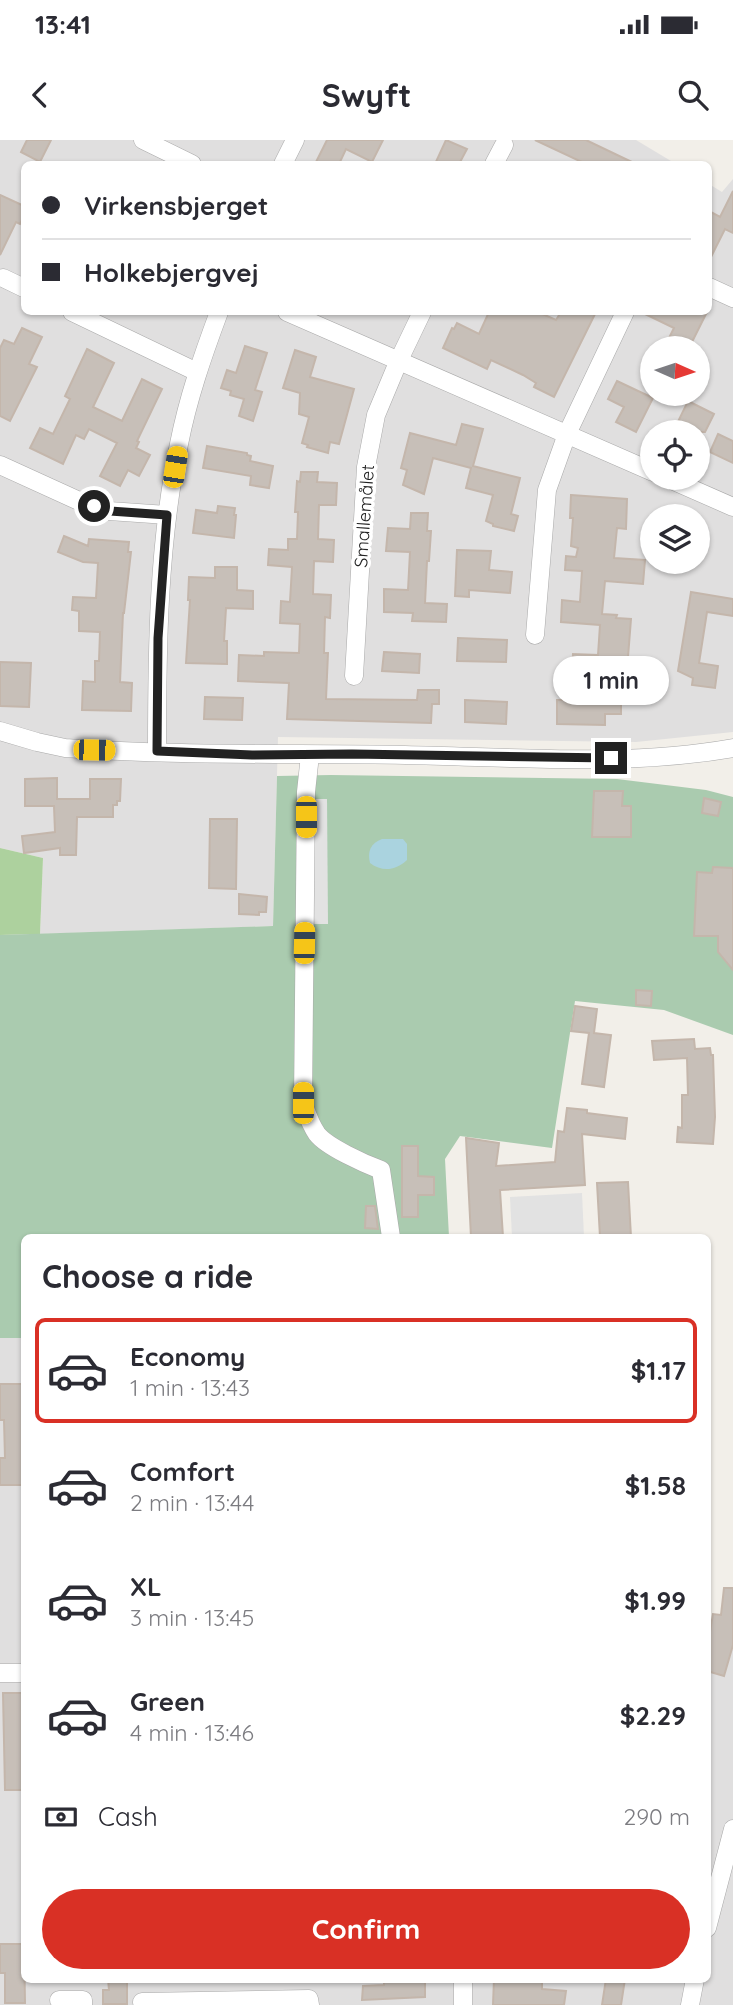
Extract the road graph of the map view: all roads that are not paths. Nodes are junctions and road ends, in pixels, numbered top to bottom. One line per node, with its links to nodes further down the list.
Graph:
1 (143, 140): 4 (street)
2 (295, 140): 5 (street)
3 (504, 145): 6 (street)
4 (186, 161)
5 (284, 161)
6 (496, 161)
7 (3, 278): 8 (street)
8 (21, 287)
9 (712, 288): 10 (street)
10 (733, 298)
11 (78, 315): 17 (street)
12 (218, 315): 17 (street)
13 (294, 315): 16 (street)
14 (420, 315): 16 (street, Smallemålet)
15 (624, 315): 18 (street)
16 (398, 360): 18 (street); 25 (street, Smallemålet)
17 (197, 372): 23 (street)
18 (567, 434): 20 (street); 24 (street)
19 (0, 465): 23 (street)
20 (640, 466)
21 (694, 490): 22 (street)
22 (733, 507)
23 (167, 515): 28 (street)
24 (535, 635)
25 (354, 676)
26 (0, 731): 28 (street)
27 (733, 748): 29 (street)
28 (157, 751): 29 (street)
29 (310, 755): 30 (street)
30 (391, 1234)
31 (21, 1672): 32 (street)
32 (0, 1673)
33 (733, 1829): 34 (street)
34 (711, 1913)
35 (463, 1983): 42 (street)
36 (694, 1983): 43 (street)
37 (60, 2000): 40 (street)
38 (142, 2002): 39 (street)
39 (197, 2003): 41 (street)
40 (83, 2005)
41 (310, 2005)
42 (463, 2005)
43 (690, 2005)

